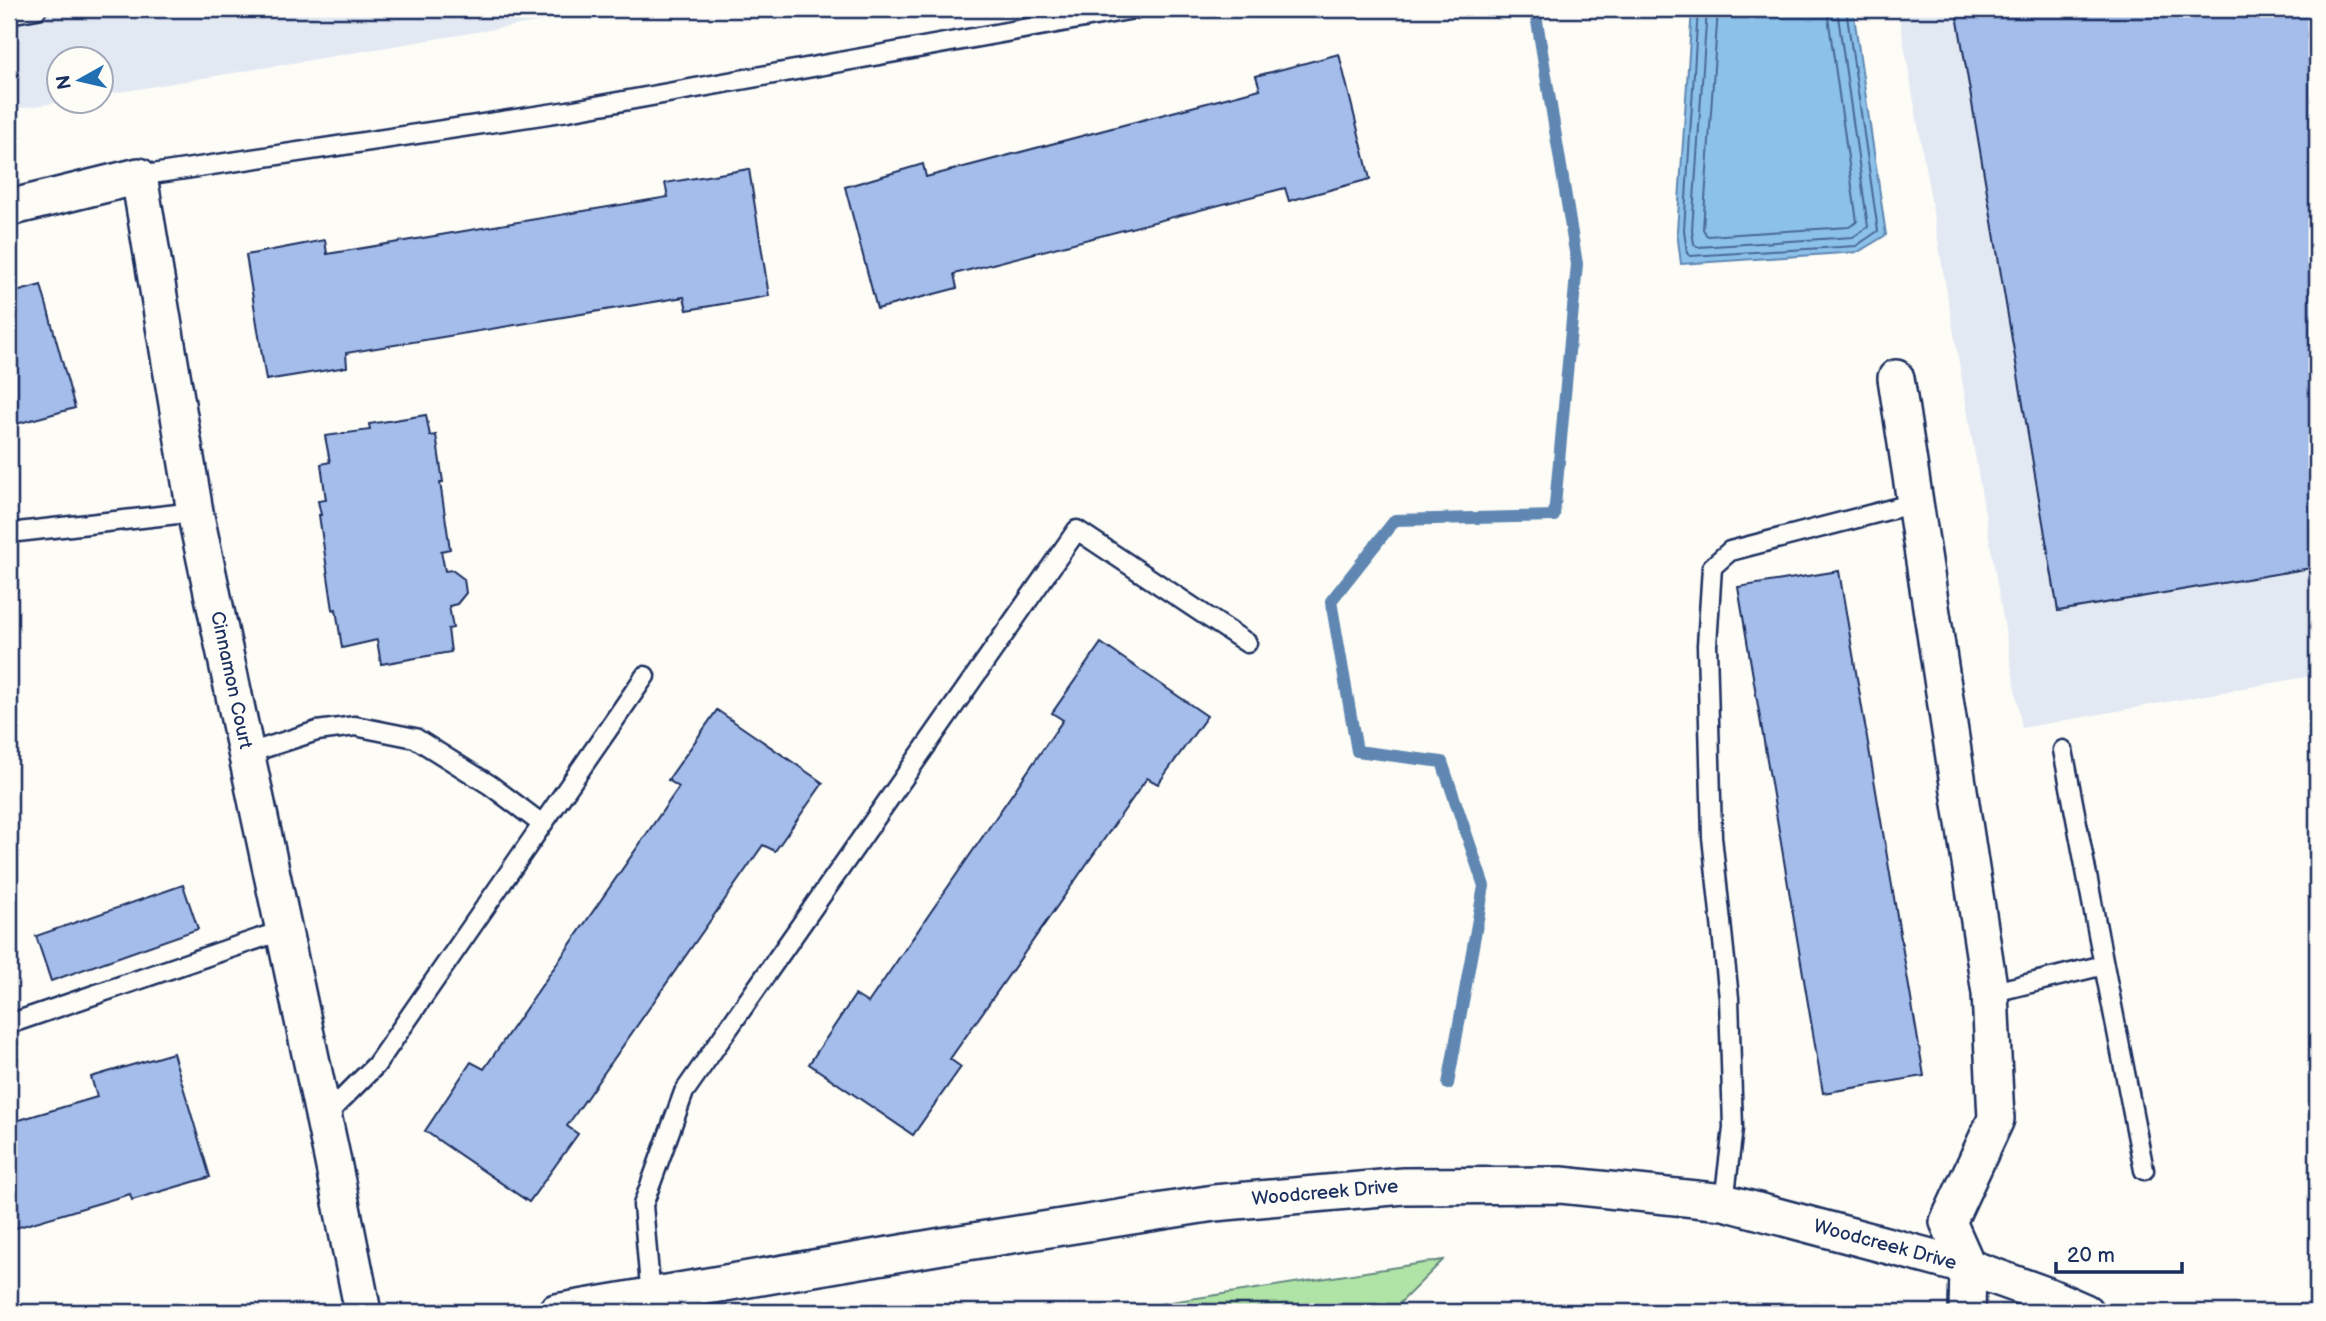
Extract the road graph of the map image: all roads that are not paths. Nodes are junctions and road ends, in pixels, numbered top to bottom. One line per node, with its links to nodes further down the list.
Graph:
1 (1134, 9): 2 (lane)
2 (139, 176): 3 (street); 6 (street, Cinnamon Court)
3 (9, 208)
4 (1896, 377): 5 (street)
5 (1915, 503): 15 (street); 19 (lane)
6 (195, 512): 7 (lane); 11 (street, Cinnamon Court)
7 (9, 533)
8 (1247, 643): 21 (lane)
9 (645, 676): 12 (lane)
10 (2063, 750): 14 (lane)
11 (246, 754): 12 (lane); 13 (street, Cinnamon Court)
12 (542, 824): 17 (lane)
13 (284, 930): 16 (lane); 17 (street, Cinnamon Court)
14 (2104, 965): 15 (lane); 18 (lane)
15 (1990, 993): 20 (street)
16 (9, 1024)
17 (324, 1117): 22 (street, Cinnamon Court)
18 (2144, 1170)
19 (1724, 1202): 20 (street, Woodcreek Drive); 21 (street, Woodcreek Drive)
20 (1968, 1267): 24 (street); 25 (street, Woodcreek Drive)
21 (652, 1297): 23 (street, Woodcreek Drive)
22 (363, 1312)
23 (556, 1312)
24 (1967, 1312)
25 (2085, 1312)

